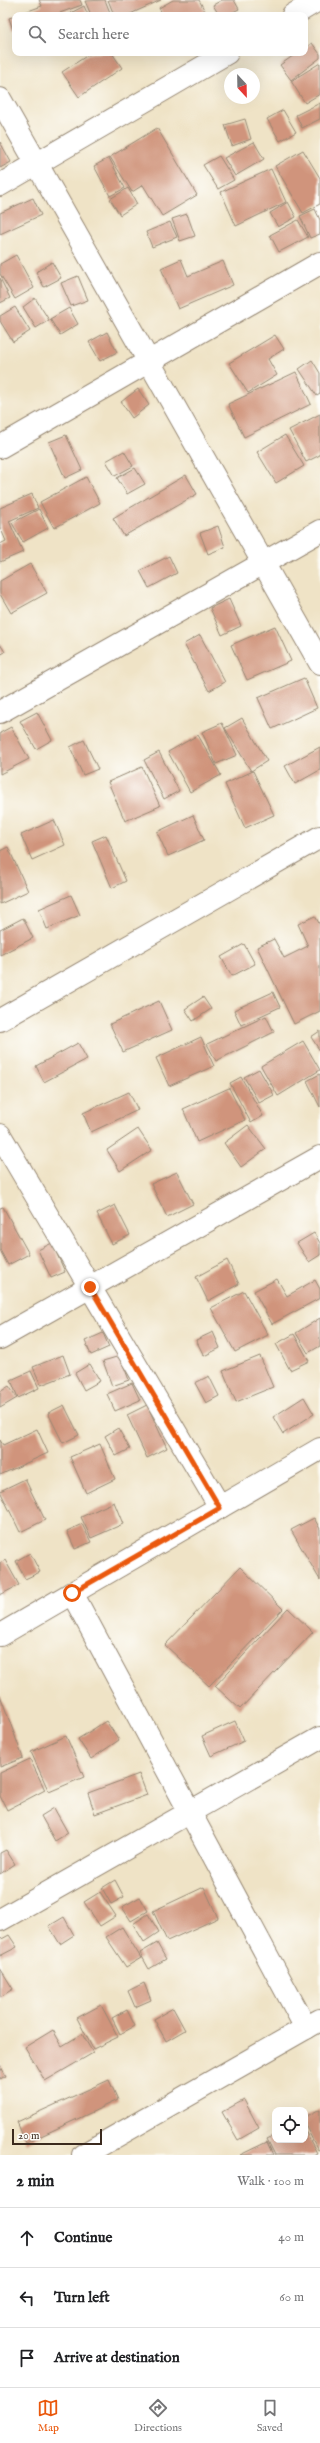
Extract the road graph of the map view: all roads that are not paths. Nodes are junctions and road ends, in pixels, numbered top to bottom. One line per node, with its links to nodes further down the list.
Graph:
1 (318, 0): 2 (street)
2 (298, 12)
3 (222, 56): 5 (street)
4 (0, 99): 5 (street)
5 (37, 164): 6 (street); 8 (street)
6 (0, 185)
7 (320, 263): 8 (street)
8 (149, 362): 9 (street); 11 (street)
9 (0, 447)
10 (320, 531): 11 (street)
11 (263, 563): 12 (street); 13 (street)
12 (320, 664)
13 (0, 712)
14 (320, 837): 15 (street)
15 (0, 1020)
16 (0, 1135): 18 (street)
17 (320, 1157): 18 (street)
18 (90, 1287): 19 (street); 21 (street)
19 (0, 1338)
20 (320, 1449): 21 (street)
21 (220, 1508): 22 (street)
22 (72, 1593): 23 (street); 25 (street)
23 (0, 1635)
24 (320, 1738): 25 (street)
25 (190, 1812): 26 (street); 27 (street)
26 (0, 1920)
27 (313, 2024): 28 (street)
28 (83, 2155)

